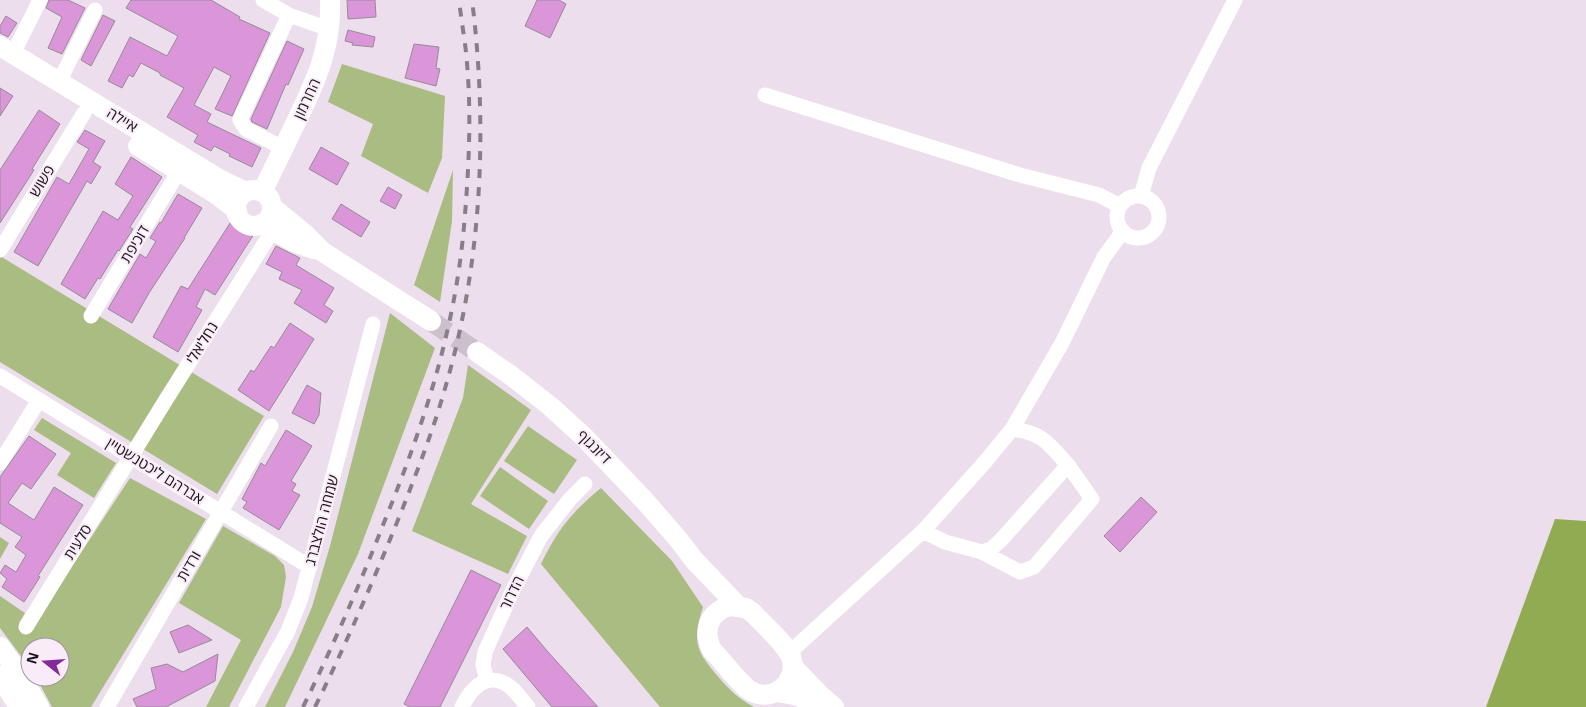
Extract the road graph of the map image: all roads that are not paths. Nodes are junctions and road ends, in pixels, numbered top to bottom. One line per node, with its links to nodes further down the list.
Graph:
1 (40, 0): 8 (street)
2 (263, 0): 6 (street)
3 (330, 0): 7 (street, החרמון)
4 (1235, 0): 14 (street)
5 (95, 10): 9 (street)
6 (289, 15): 7 (street); 12 (street)
7 (329, 29): 12 (street, החרמון)
8 (4, 54): 9 (street, איילה); 11 (street, איילה)
9 (59, 82): 15 (street, איילה)
10 (766, 95): 16 (street)
11 (84, 113): 13 (street, איילה); 20 (street, פשוש)
12 (284, 148): 15 (street, החרמון)
13 (179, 171): 17 (street, איילה); 22 (street, דוכיפת)
14 (1141, 196): 16 (street); 19 (street)
15 (260, 197): 17 (street); 18 (street); 21 (street, איילה)
16 (1120, 206): 19 (street)
17 (237, 210): 18 (street, איילה)
18 (267, 227): 21 (street, איילה); 30 (street, נחליאלי)
19 (1123, 231): 29 (street)
20 (0, 250)
21 (323, 252): 23 (street, איילה)
22 (92, 316)
23 (431, 321)
24 (373, 324): 38 (street, שמחה הולצברג)
25 (477, 352): 37 (street, דיזנגוף)
26 (0, 376): 27 (street, אברהם ליכטנשטיין)
27 (39, 400): 30 (street, אברהם ליכטנשטיין); 31 (street)
28 (271, 426): 34 (street, ורדית)
29 (1012, 429): 32 (street); 35 (street)
30 (131, 457): 34 (street, אברהם ליכטנשטיין); 41 (street, סלעית)
31 (0, 463)
32 (1068, 465): 36 (street); 36 (street)
33 (585, 484): 45 (street, הדרור)
34 (221, 512): 38 (street, אברהם ליכטנשטיין); 49 (street, ורדית)
35 (923, 531): 36 (street); 43 (street)
36 (982, 552)
37 (694, 560): 39 (street, דיזנגוף); 40 (street, דיזנגוף)
38 (310, 566): 50 (street, שמחה הולצברג)
39 (738, 606): 40 (street); 43 (street, דיזנגוף)
40 (710, 619): 46 (street, דיזנגוף)
41 (26, 627)
42 (0, 648): 48 (street)
43 (791, 660): 46 (street); 53 (street)
44 (0, 676): 47 (street)
45 (487, 681): 51 (street); 52 (street)
46 (778, 692): 53 (street)
47 (19, 707)
48 (39, 707)
49 (107, 707)
50 (246, 707)
51 (462, 707)
52 (528, 707)
53 (833, 707)

